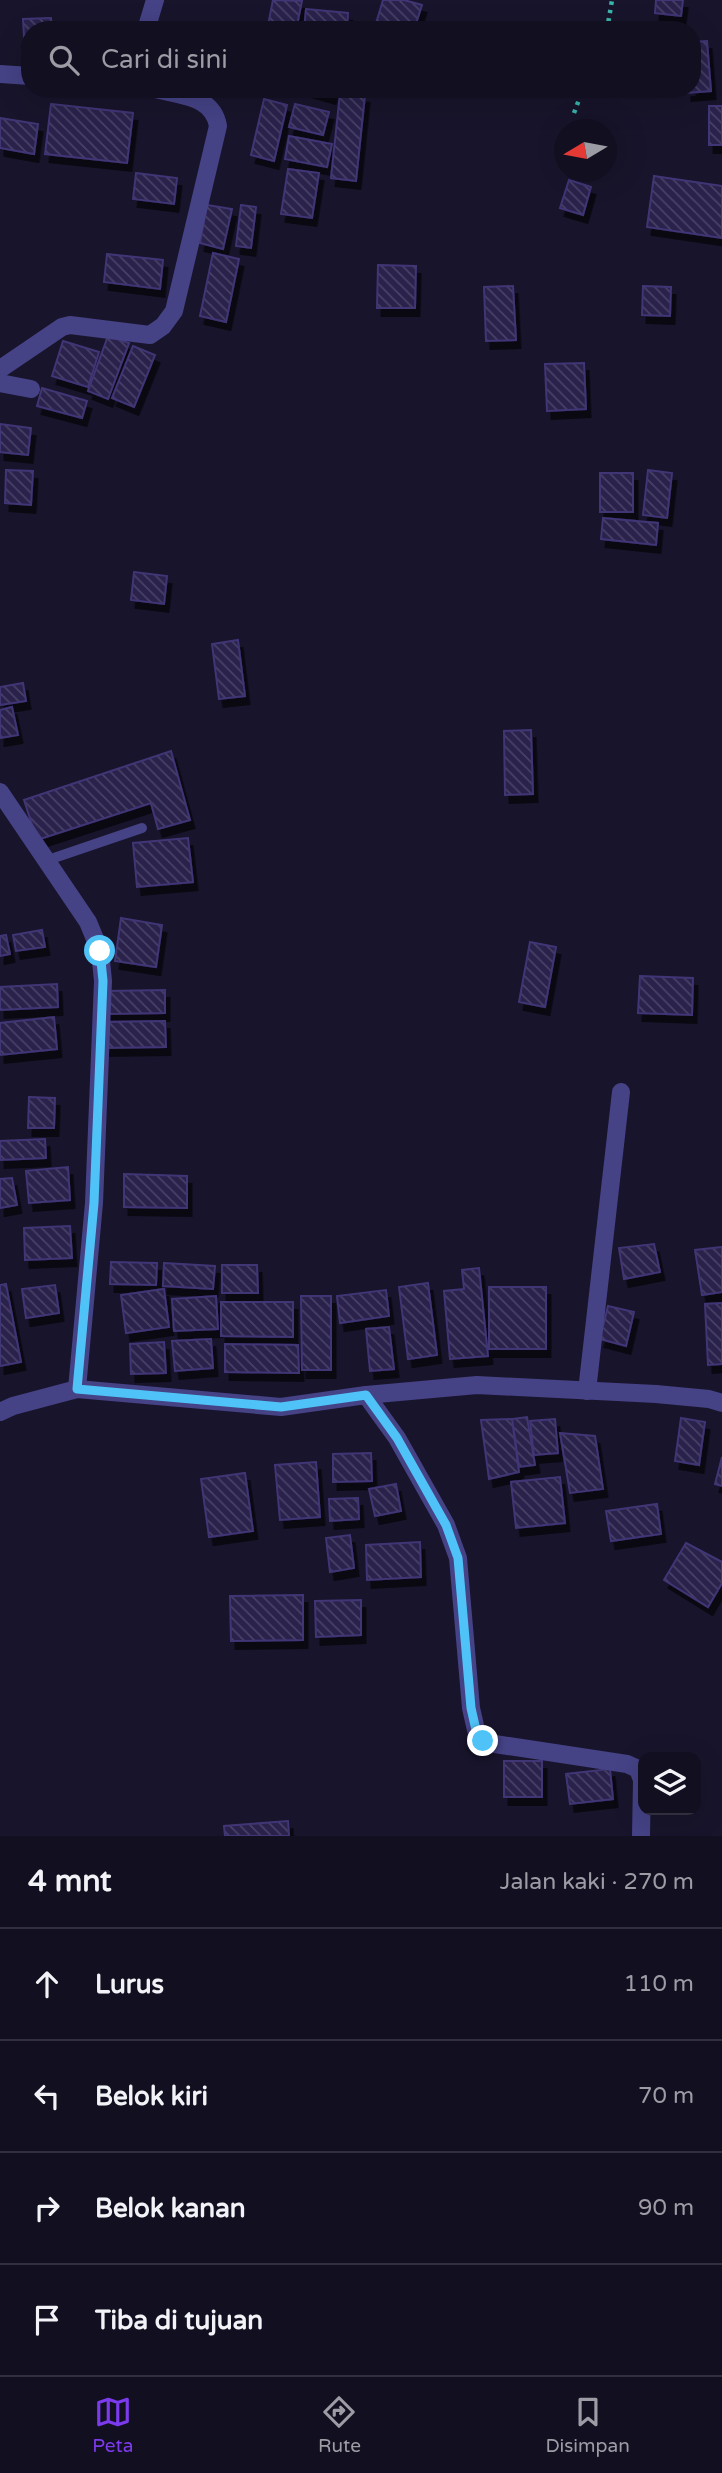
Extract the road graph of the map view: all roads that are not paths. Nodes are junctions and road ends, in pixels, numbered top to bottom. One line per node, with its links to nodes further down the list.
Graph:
1 (155, 0): 2 (street)
2 (149, 21)
3 (0, 74): 4 (street)
4 (21, 75)
5 (188, 98): 6 (street)
6 (0, 369)
7 (0, 383): 8 (street)
8 (31, 389)
9 (0, 792): 11 (street)
10 (142, 828): 11 (lane)
11 (48, 860): 13 (street)
12 (621, 1093): 14 (street)
13 (77, 1389): 15 (street); 17 (street)
14 (587, 1391): 15 (street); 16 (street)
15 (366, 1395): 18 (street)
16 (722, 1403)
17 (0, 1412)
18 (641, 1836)

